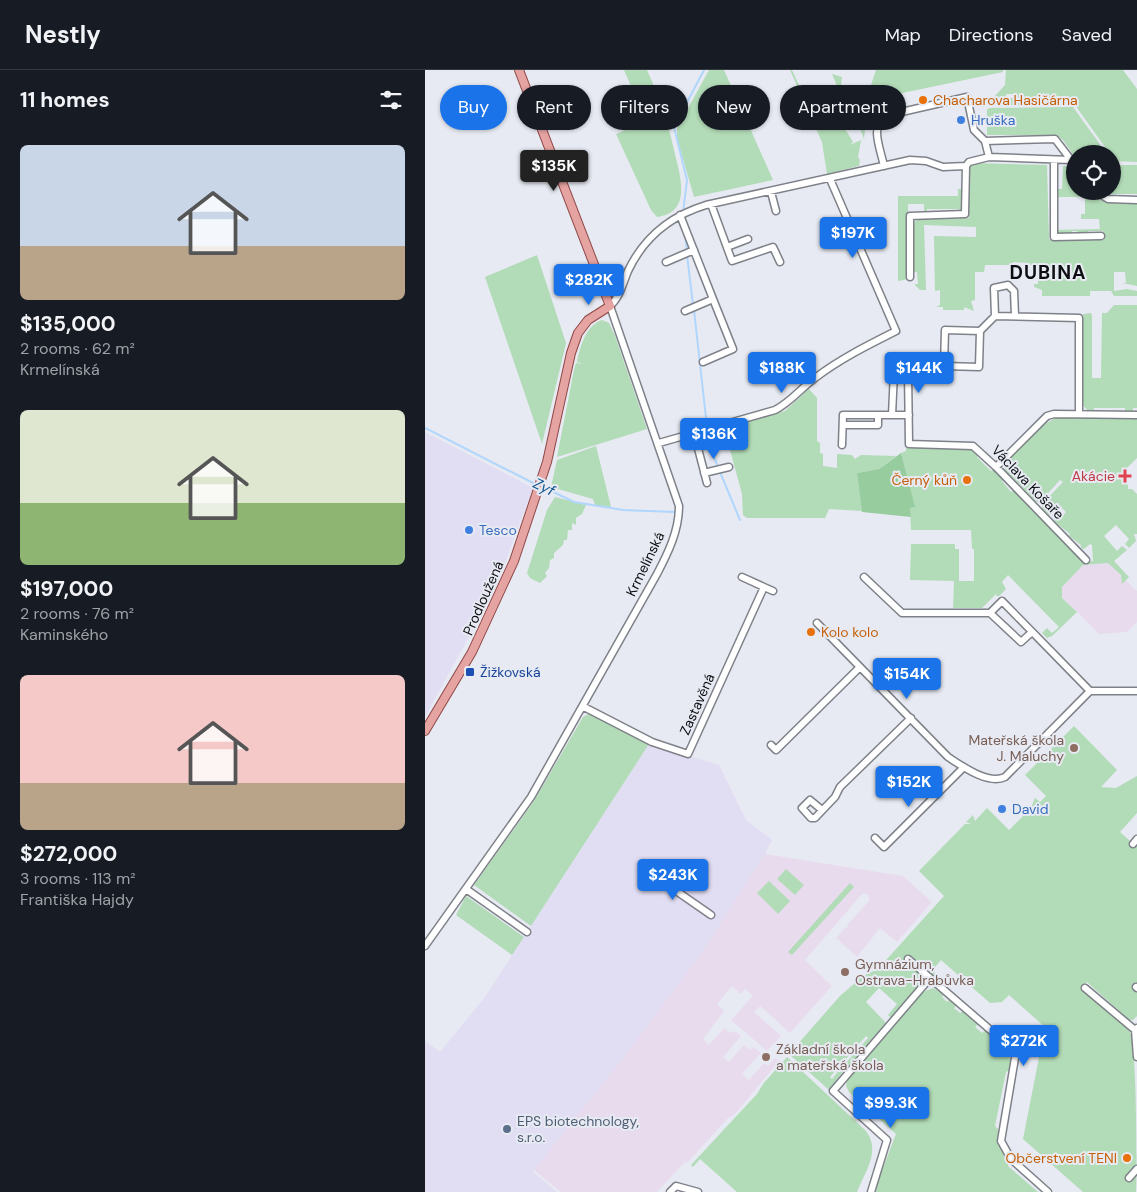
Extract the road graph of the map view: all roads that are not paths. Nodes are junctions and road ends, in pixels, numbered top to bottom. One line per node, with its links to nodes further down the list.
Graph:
1 (519, 70): 24 (main road, Krmelínská)
2 (985, 141): 3 (street); 4 (street); 7 (street)
3 (1066, 153)
4 (989, 157): 5 (street); 8 (street)
5 (1054, 160): 6 (street); 16 (street)
6 (1066, 161)
7 (884, 166): 8 (street); 9 (street)
8 (966, 166): 22 (street)
9 (830, 178): 10 (street); 38 (street)
10 (771, 192): 13 (street); 14 (street)
11 (1121, 199): 12 (street)
12 (1137, 200)
13 (711, 204): 15 (street); 18 (street)
14 (776, 211)
15 (680, 214): 19 (street); 24 (street)
16 (1101, 236)
17 (748, 239): 18 (street)
18 (727, 247): 21 (street)
19 (694, 250): 20 (street); 23 (street)
20 (666, 262)
21 (780, 262)
22 (910, 277)
23 (713, 299): 25 (street); 29 (street)
24 (610, 306): 39 (street, Krmelínská); 58 (main road, Prodloužená)
25 (685, 311)
26 (995, 316): 27 (street); 27 (street); 28 (street)
27 (1015, 316): 32 (street)
28 (980, 331): 30 (street); 30 (street)
29 (703, 362)
30 (944, 366): 31 (street)
31 (908, 372): 34 (street); 35 (street, Václava Košaře)
32 (1079, 414): 36 (street); 42 (street)
33 (878, 415): 34 (street); 37 (street); 37 (street)
34 (892, 415): 35 (street)
35 (909, 415): 42 (street, Václava Košaře)
36 (1137, 415)
37 (843, 425): 40 (street)
38 (694, 433): 39 (street); 43 (street)
39 (659, 443): 56 (street, Krmelínská)
40 (842, 445)
41 (729, 467): 43 (street)
42 (996, 467): 45 (street, Václava Košaře)
43 (704, 473): 44 (street)
44 (707, 483)
45 (1086, 560)
46 (741, 577): 48 (street)
47 (864, 577): 50 (street)
48 (764, 587): 49 (street); 56 (street, Zastavěná)
49 (773, 591)
50 (991, 613): 52 (street); 52 (street)
51 (817, 622): 53 (street)
52 (1032, 632): 54 (street)
53 (860, 667): 57 (street); 59 (street)
54 (1091, 691): 55 (street); 60 (street)
55 (1137, 691)
56 (584, 707): 64 (street, Krmelínská)
57 (911, 718): 60 (street); 61 (street)
58 (425, 731)
59 (771, 745)
60 (963, 767): 62 (street)
61 (822, 810)
62 (875, 838)
63 (646, 870): 65 (street)
64 (466, 889): 66 (street); 67 (street, Krmelínská)
65 (711, 915)
66 (527, 932)
67 (425, 946)
68 (908, 959): 69 (street)
69 (930, 978): 77 (street); 78 (street)
70 (1085, 988): 71 (street)
71 (1136, 1029): 72 (street)
72 (1137, 1057)
73 (1137, 1169): 74 (street)
74 (1129, 1178)
75 (670, 1192): 76 (street)
76 (698, 1192)
77 (871, 1192)
78 (1048, 1192)

